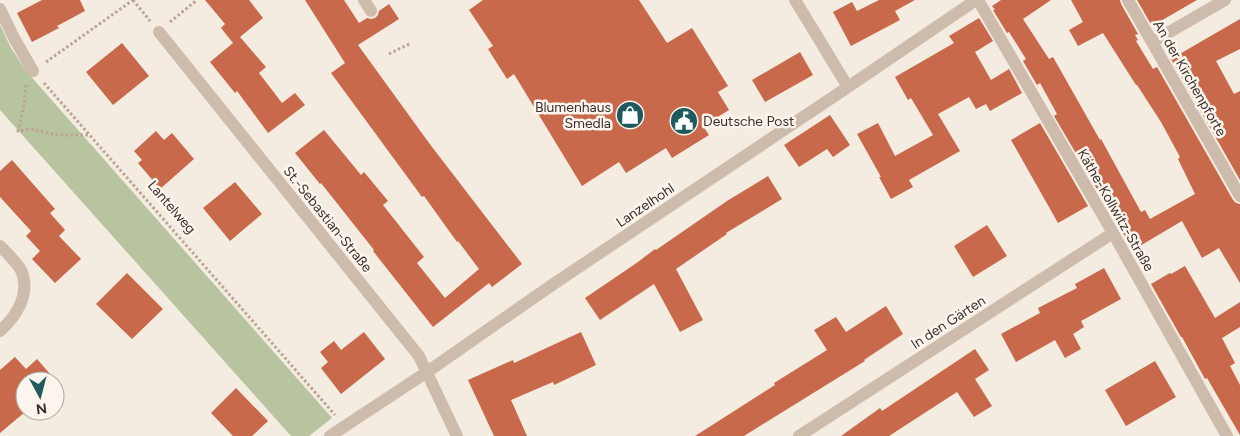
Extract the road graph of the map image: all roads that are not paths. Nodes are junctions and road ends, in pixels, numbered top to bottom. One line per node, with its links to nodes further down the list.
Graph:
1 (795, 0): 9 (street)
2 (977, 0): 9 (street, Lanzelhohl); 11 (street, Käthe-Kollwitz-Straße)
3 (1128, 0): 7 (street, An der Kirchenpforte)
4 (1225, 0): 7 (street)
5 (0, 9): 8 (street)
6 (159, 32): 14 (street, St.-Sebastian-Straße)
7 (1152, 42): 10 (street, An der Kirchenpforte)
8 (34, 71)
9 (848, 87): 14 (street, Lanzelhohl)
10 (1240, 196)
11 (1113, 233): 17 (street, In den Gärten); 18 (street, Käthe-Kollwitz-Straße)
12 (0, 246): 13 (street)
13 (0, 331)
14 (427, 372): 15 (street, Lanzelhohl); 16 (street, St.-Sebastian-Straße)
15 (330, 436)
16 (457, 436)
17 (799, 436)
18 (1227, 436)

